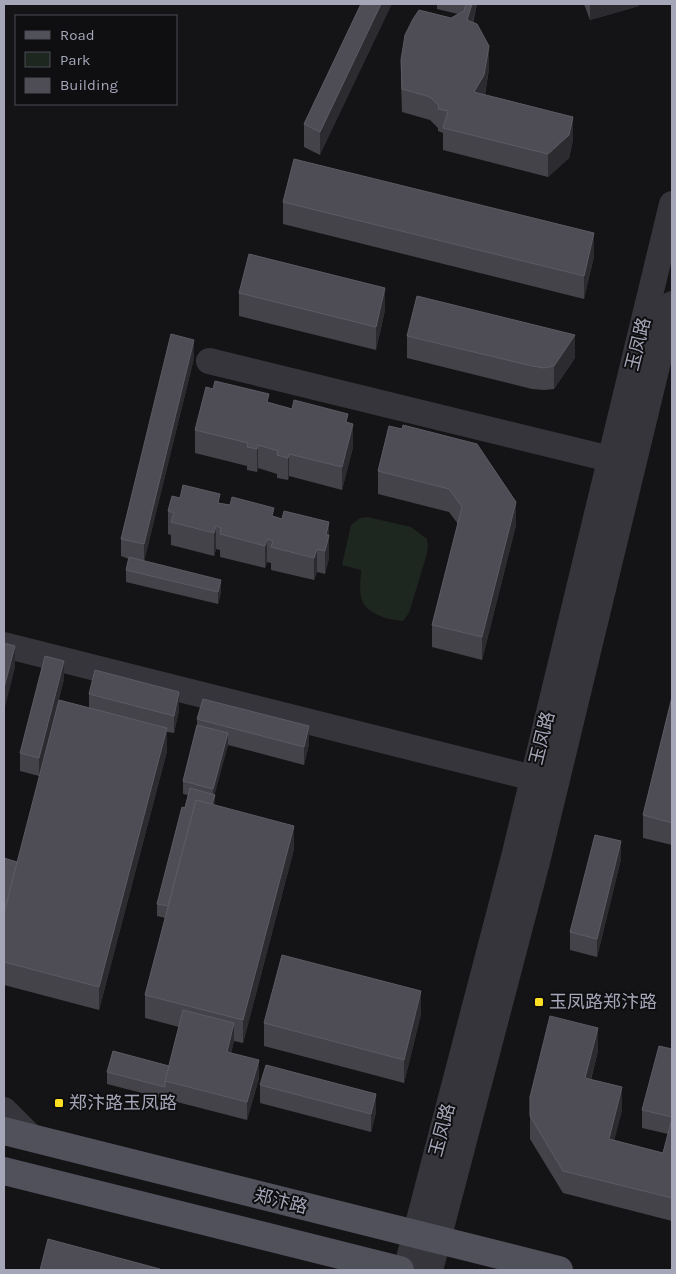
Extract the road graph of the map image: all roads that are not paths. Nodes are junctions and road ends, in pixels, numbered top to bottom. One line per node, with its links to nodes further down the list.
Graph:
1 (672, 204): 4 (street, 玉凤路)
2 (672, 304): 11 (street, 玉凤路)
3 (209, 361): 4 (street)
4 (610, 459): 6 (street, 玉凤路)
5 (4, 645): 6 (street)
6 (533, 778): 11 (street, 玉凤路)
7 (4, 1110): 9 (street)
8 (4, 1131): 9 (main road, 郑汴路)
9 (32, 1138): 11 (main road, 郑汴路)
10 (4, 1171): 12 (main road)
11 (427, 1237): 13 (street, 玉凤路); 14 (street, 玉凤路); 15 (main road, 郑汴路)
12 (400, 1270)
13 (406, 1270)
14 (430, 1270)
15 (559, 1270)

